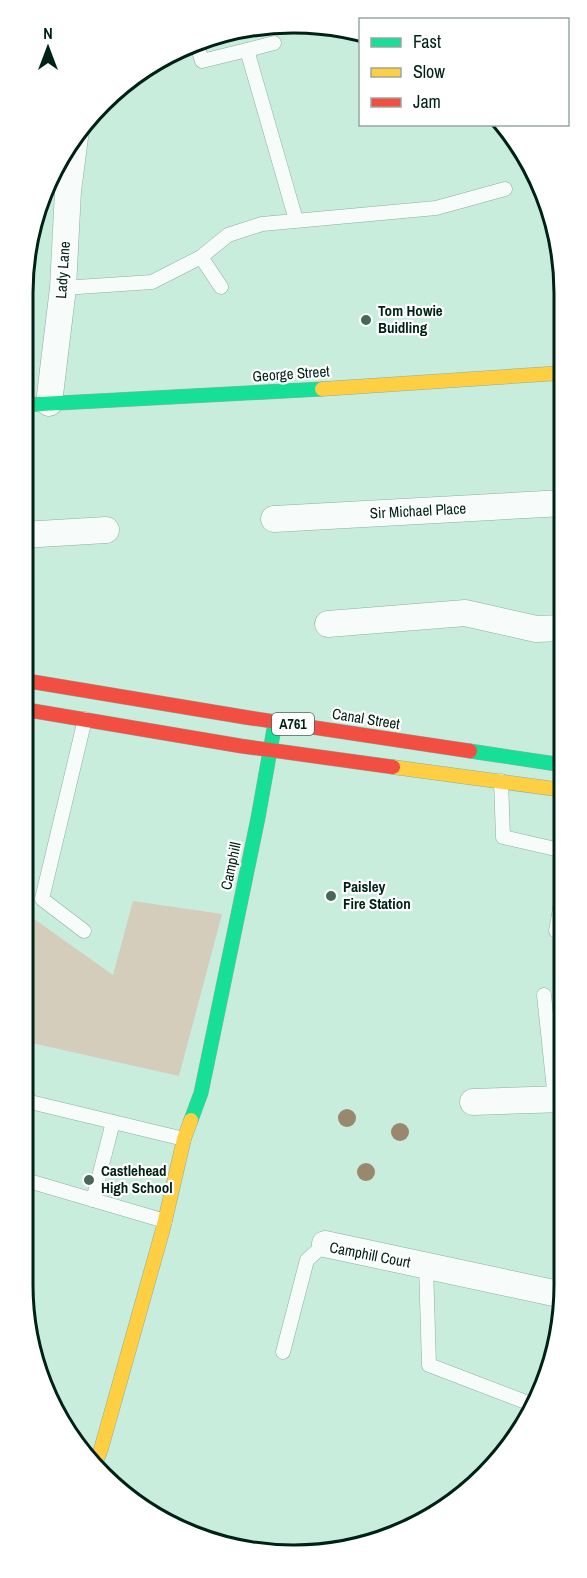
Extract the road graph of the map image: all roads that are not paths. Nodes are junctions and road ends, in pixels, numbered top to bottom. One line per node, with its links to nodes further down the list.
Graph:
1 (274, 42): 2 (lane)
2 (247, 50): 3 (lane); 7 (lane)
3 (199, 51)
4 (65, 168): 6 (street, Lady Lane)
5 (505, 189): 7 (lane)
6 (58, 191): 10 (street, Lady Lane)
7 (296, 220): 8 (lane)
8 (201, 257): 9 (lane); 10 (lane)
9 (221, 287)
10 (63, 288): 12 (street, Lady Lane)
11 (554, 374): 12 (street, George Street)
12 (49, 403): 13 (street, George Street)
13 (33, 404)
14 (554, 503): 15 (street, Sir Michael Place)
15 (274, 519)
16 (105, 530): 17 (street)
17 (33, 534)
18 (328, 624): 19 (street)
19 (554, 628)
20 (33, 682): 23 (street, Canal Street / A761)
21 (33, 711): 22 (street, A761)
22 (85, 719): 24 (street, A761); 29 (lane)
23 (275, 722): 24 (street, Camphill); 25 (street, Canal Street / A761)
24 (271, 748): 26 (street, A761); 36 (street, Camphill)
25 (554, 764)
26 (501, 781): 27 (street, A761); 28 (lane)
27 (554, 789)
28 (554, 849)
29 (84, 931)
30 (544, 995): 31 (lane)
31 (554, 1060)
32 (554, 1099): 33 (street)
33 (472, 1102)
34 (33, 1103): 35 (lane)
35 (113, 1122): 36 (lane); 38 (lane)
36 (184, 1139): 39 (street, Camphill)
37 (33, 1182): 38 (lane)
38 (93, 1200): 39 (lane)
39 (165, 1221): 45 (street, Camphill)
40 (325, 1244): 41 (street, Camphill Court); 43 (lane, Camphill Court)
41 (426, 1265): 42 (street, Camphill Court); 44 (lane, Camphill Court)
42 (554, 1293)
43 (282, 1352)
44 (526, 1402)
45 (98, 1456)

